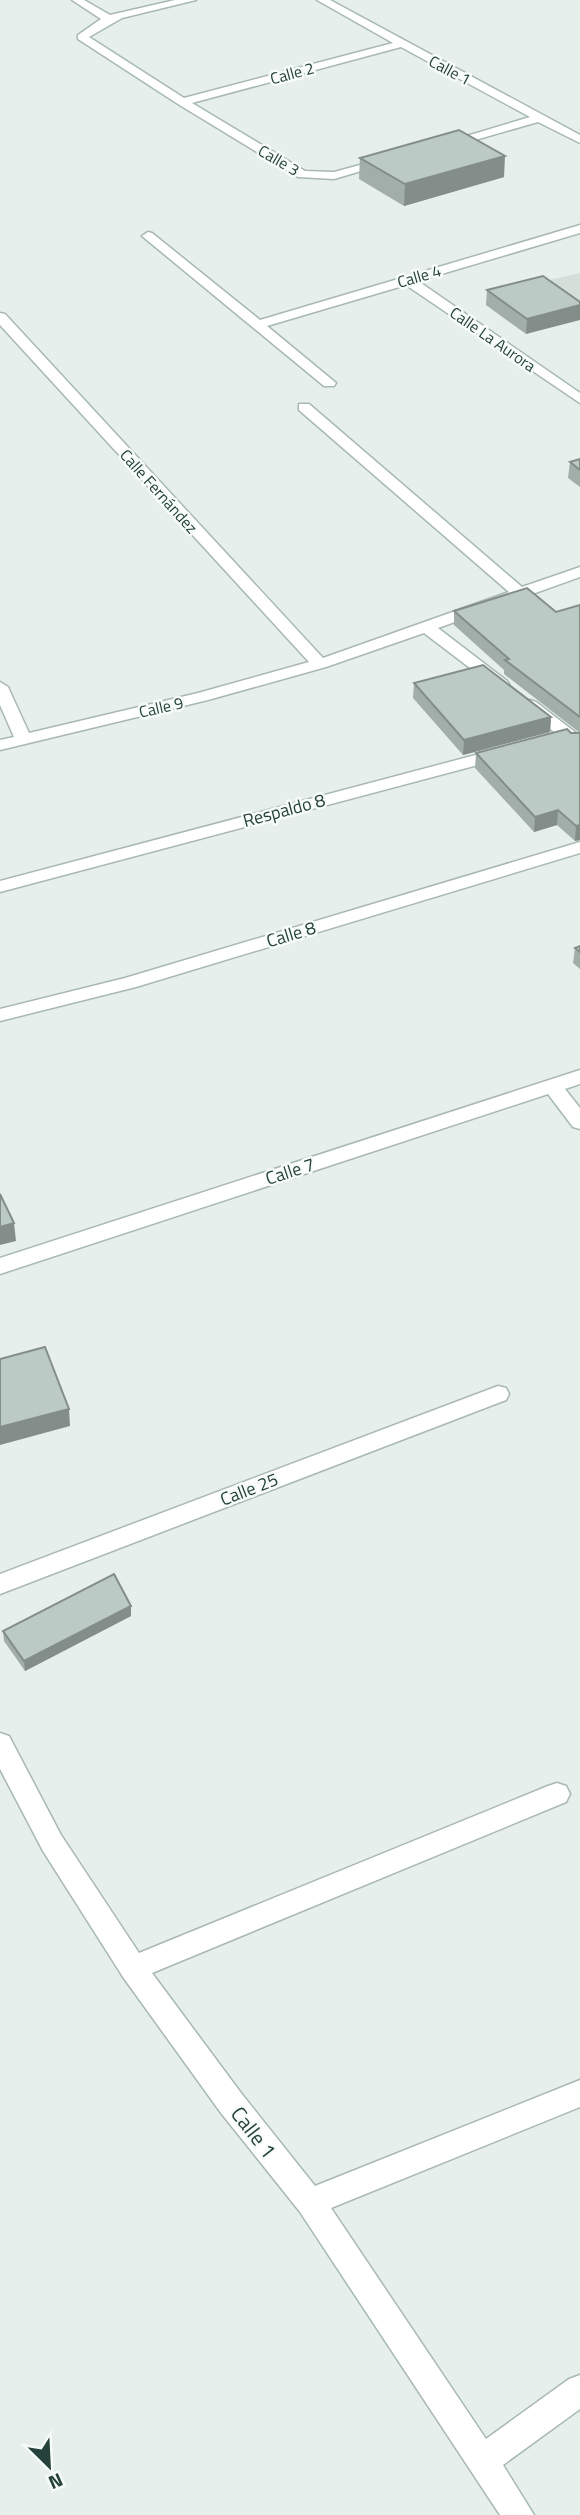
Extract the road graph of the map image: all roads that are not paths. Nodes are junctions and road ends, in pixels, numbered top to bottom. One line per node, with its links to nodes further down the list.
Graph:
1 (77, 0): 4 (street)
2 (191, 0): 4 (street)
3 (322, 0): 5 (street, Calle 1)
4 (108, 19): 6 (street, Calle 3)
5 (402, 44): 6 (street, Calle 2); 7 (street, Calle 1)
6 (182, 102): 10 (street, Calle 3)
7 (540, 118): 8 (street, Calle 1); 9 (street)
8 (580, 140)
9 (433, 149)
10 (393, 160)
11 (580, 229): 13 (street, Calle 4)
12 (149, 236): 15 (street)
13 (407, 280): 15 (street, Calle 4); 17 (street, Calle La Aurora)
14 (0, 317): 22 (street, Calle Fernández)
15 (258, 325): 16 (street)
16 (329, 383)
17 (580, 399)
18 (304, 407): 20 (street)
19 (580, 572): 20 (street)
20 (521, 594): 21 (street)
21 (428, 628): 22 (street, Calle 9); 25 (street)
22 (320, 664): 24 (street, Calle 9)
23 (0, 687): 24 (street)
24 (24, 740): 27 (street, Calle 9)
25 (574, 740): 26 (street)
26 (542, 742)
27 (0, 745)
28 (516, 749): 30 (street, Respaldo 8)
29 (580, 847): 31 (street, Calle 8)
30 (0, 887)
31 (0, 1015)
32 (580, 1077): 33 (street, Calle 7)
33 (552, 1086): 34 (street); 35 (street, Calle 7)
34 (580, 1122)
35 (0, 1266)
36 (498, 1394): 37 (street, Calle 25)
37 (0, 1584)
38 (0, 1744): 40 (street, Calle 1)
39 (557, 1794): 40 (street)
40 (133, 1968): 42 (street, Calle 1)
41 (580, 2093): 42 (street)
42 (310, 2202): 44 (street, Calle 1)
43 (580, 2390): 44 (street)
44 (482, 2461): 45 (street, Calle 1)
45 (518, 2515)

